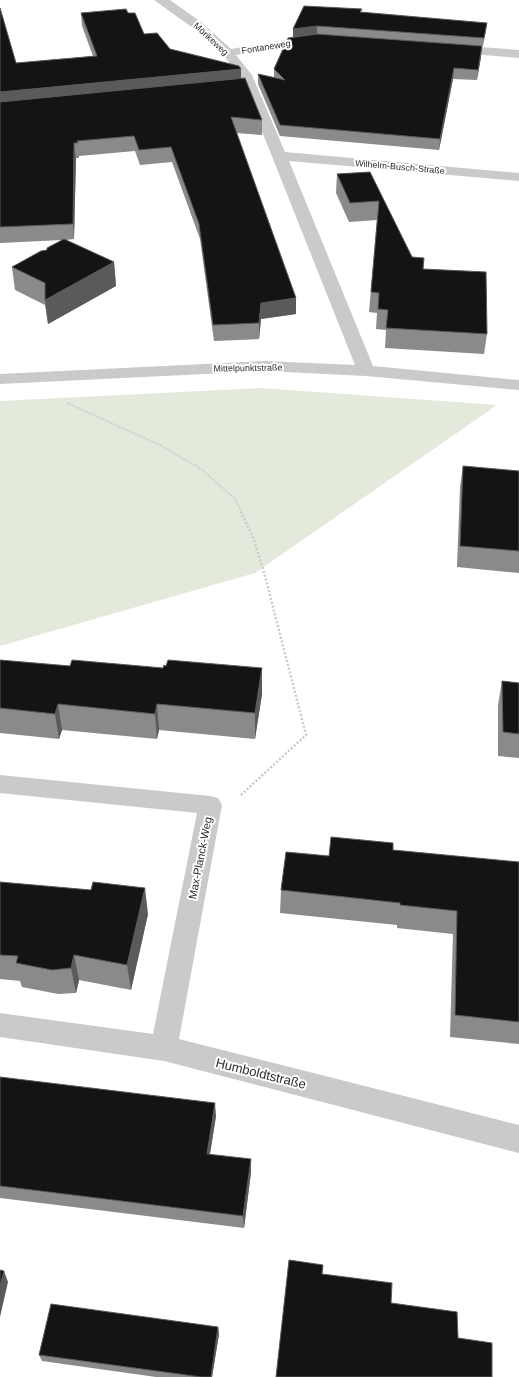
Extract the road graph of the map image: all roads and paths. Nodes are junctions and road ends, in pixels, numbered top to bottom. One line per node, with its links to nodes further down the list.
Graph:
1 (160, 0): 4 (street, Mörikeweg)
2 (324, 39): 4 (street, Fontaneweg)
3 (441, 48): 5 (street)
4 (228, 53): 6 (street, Mörikeweg)
5 (519, 54)
6 (252, 87): 7 (street); 8 (street)
7 (236, 89)
8 (280, 156): 9 (street, Wilhelm-Busch-Straße); 10 (street)
9 (519, 177)
10 (366, 371): 11 (street, Mittelpunktstraße); 13 (street, Mittelpunktstraße)
11 (59, 376): 12 (street, Mittelpunktstraße); 15 (path)
12 (0, 379)
13 (519, 386)
14 (0, 784): 15 (street, Max-Planck-Weg)
15 (210, 805): 17 (street, Max-Planck-Weg)
16 (0, 1025): 17 (street, Humboldtstraße)
17 (164, 1048): 18 (street, Humboldtstraße)
18 (519, 1139)

